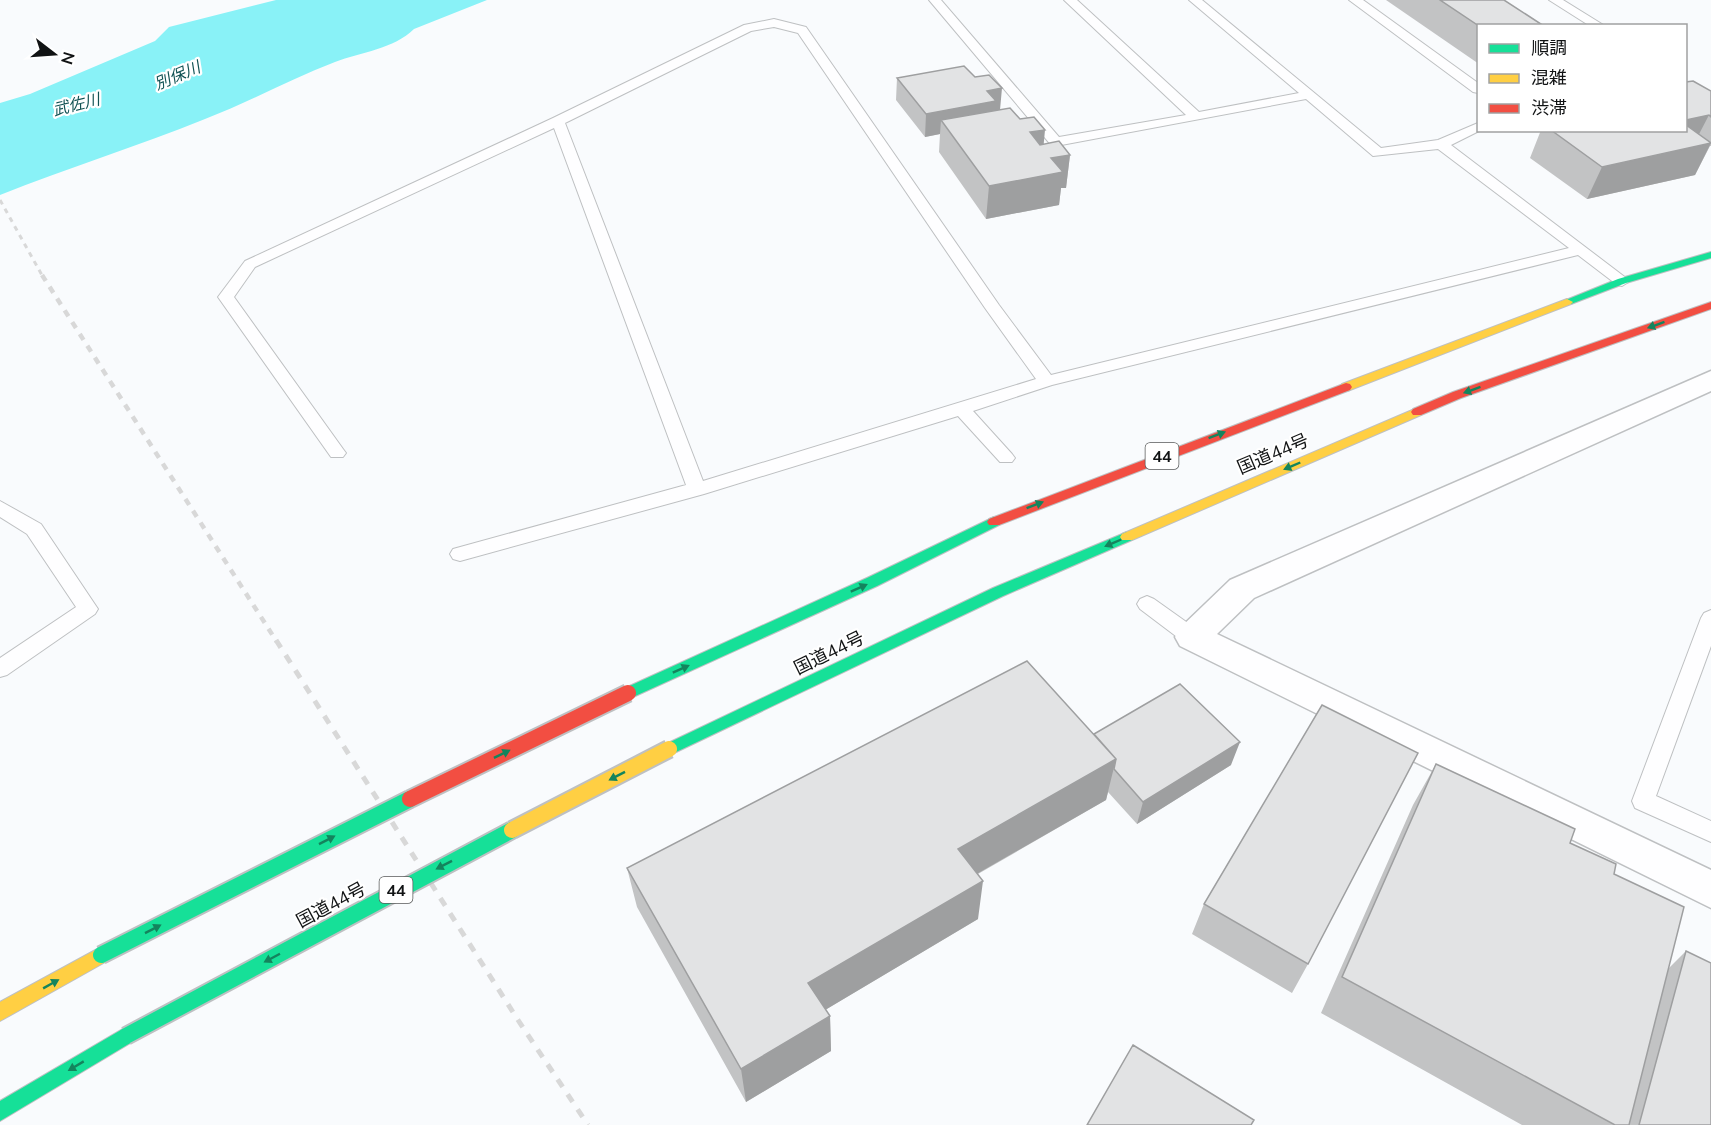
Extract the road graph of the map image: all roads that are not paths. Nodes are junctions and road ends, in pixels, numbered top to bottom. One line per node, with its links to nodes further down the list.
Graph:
1 (935, 0): 9 (lane)
2 (1070, 0): 9 (lane)
3 (1195, 0): 8 (lane)
4 (1355, 0): 7 (lane)
5 (1555, 0): 6 (lane)
6 (1596, 24)
7 (1477, 88)
8 (1309, 95): 9 (lane); 12 (lane)
9 (1196, 117)
10 (558, 121): 18 (lane); 20 (lane); 22 (lane)
11 (1477, 128): 12 (lane)
12 (1442, 144): 13 (lane)
13 (1581, 250): 15 (lane); 18 (lane)
14 (1711, 255): 15 (highway, 国道44号 / 44)
15 (1622, 281): 31 (highway, 国道44号 / 44, one-way to 15, bridge)
16 (1711, 305): 32 (highway, 国道44号 / 44, one-way to 32, bridge)
17 (1711, 380): 27 (street)
18 (1047, 381): 19 (lane)
19 (961, 409): 21 (lane); 22 (lane)
20 (338, 453)
21 (1006, 458)
22 (697, 489): 24 (lane)
23 (0, 508): 28 (lane)
24 (460, 554)
25 (1147, 604): 27 (lane)
26 (1711, 618): 29 (lane)
27 (1192, 637): 30 (street)
28 (0, 669)
29 (1711, 832)
30 (1711, 890)
31 (0, 1012)
32 (0, 1112)

